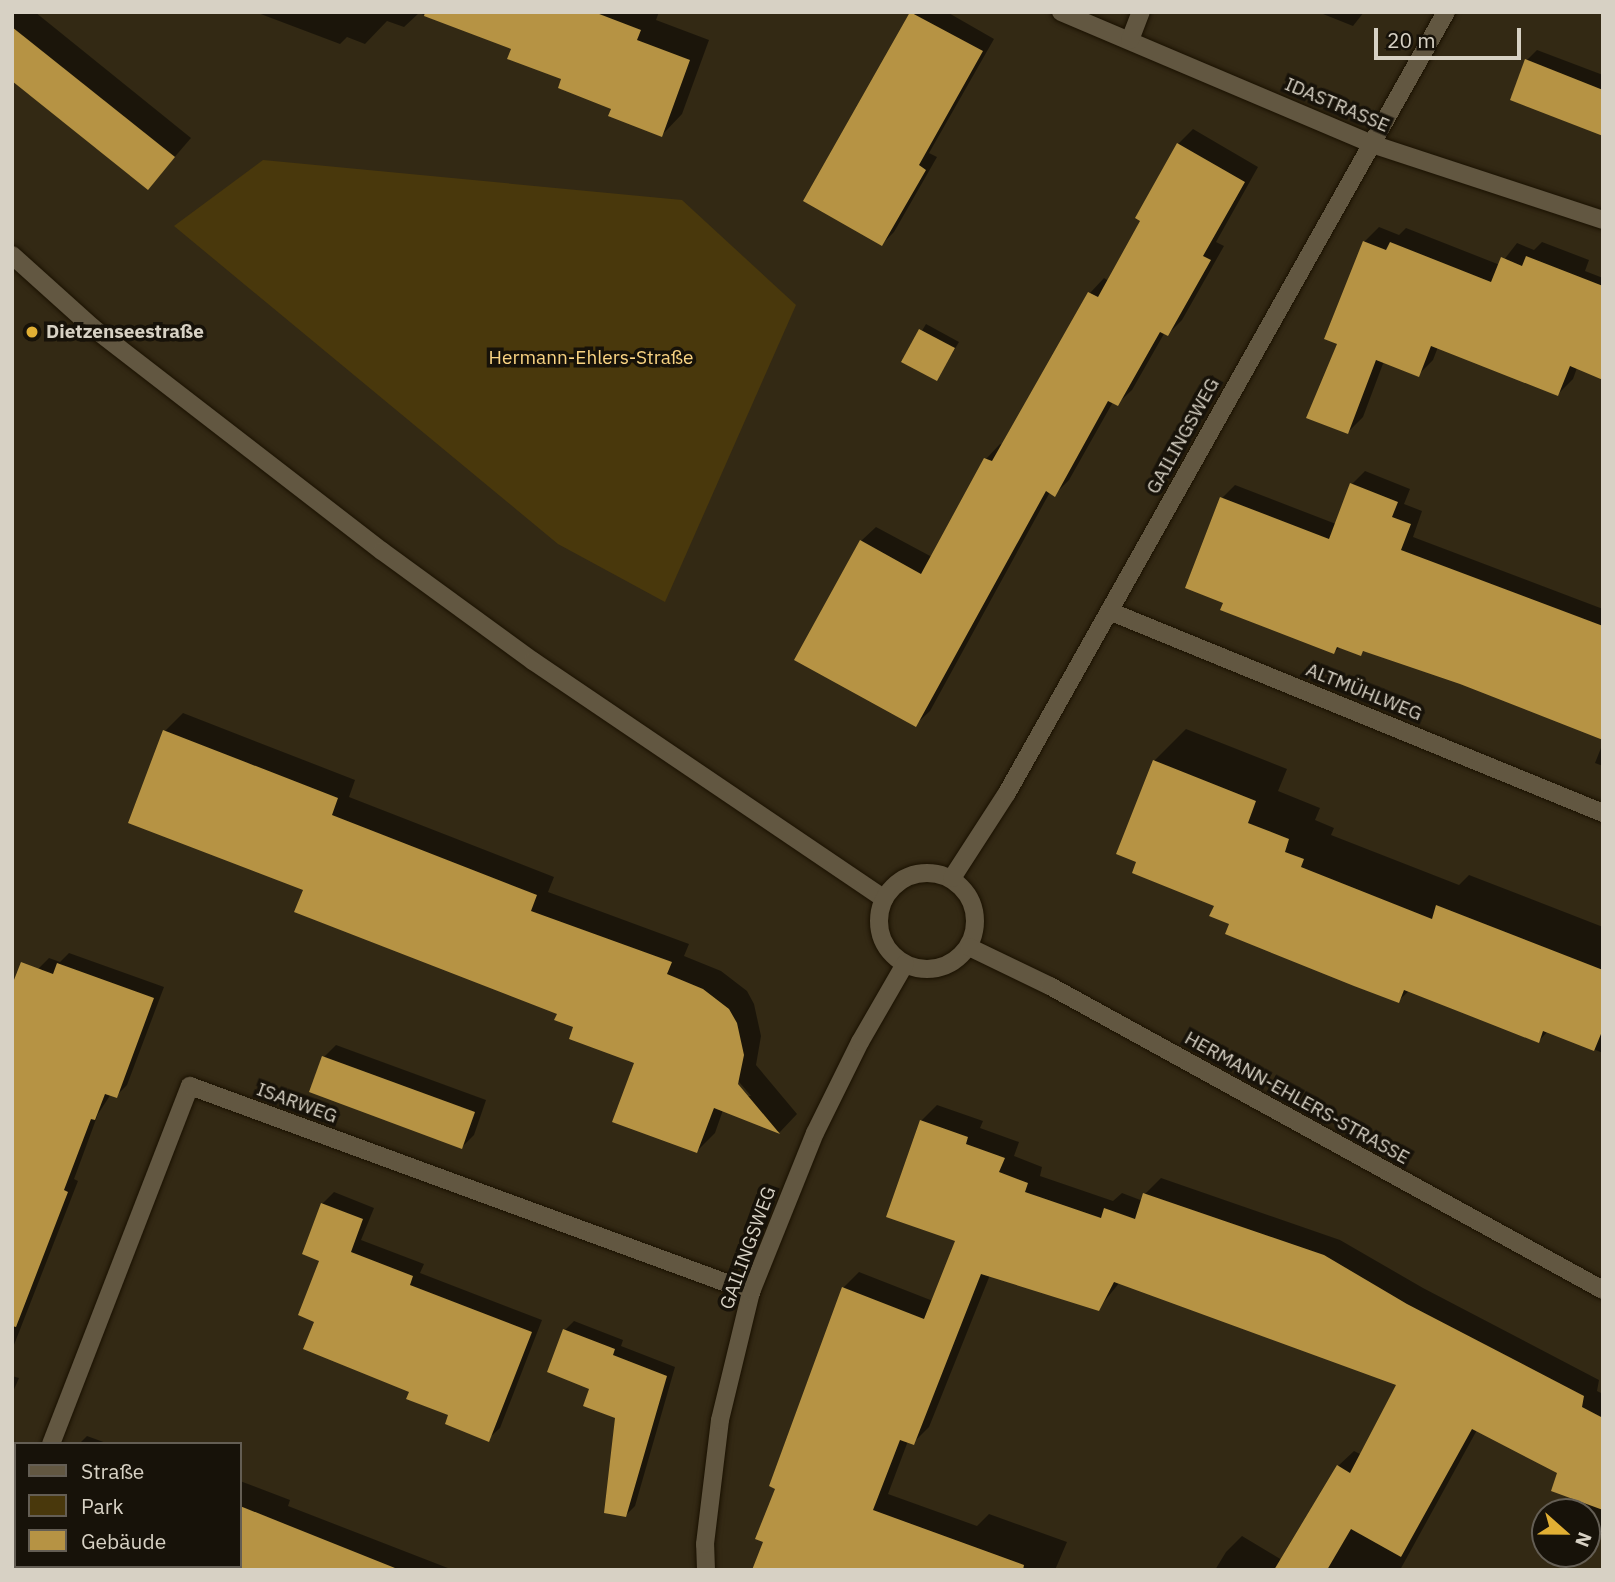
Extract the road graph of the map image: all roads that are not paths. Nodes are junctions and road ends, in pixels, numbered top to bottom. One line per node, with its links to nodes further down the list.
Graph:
1 (1060, 12): 4 (street, IDASTRASSE)
2 (1141, 12): 4 (street)
3 (1446, 12): 5 (street, GAILINGSWEG)
4 (1130, 40): 5 (street, IDASTRASSE)
5 (1372, 144): 6 (street, IDASTRASSE); 8 (street, GAILINGSWEG)
6 (1603, 220)
7 (12, 255): 11 (street)
8 (1109, 611): 9 (street, ALTMÜHLWEG); 10 (street, GAILINGSWEG)
9 (1603, 813)
10 (952, 878): 11 (street); 12 (street)
11 (884, 899): 13 (street)
12 (969, 947): 13 (street); 14 (street, HERMANN-EHLERS-STRASSE)
13 (905, 964): 15 (street, GAILINGSWEG)
14 (1603, 1290)
15 (751, 1292): 16 (street, ISARWEG); 17 (street, GAILINGSWEG)
16 (52, 1442)
17 (706, 1570)

